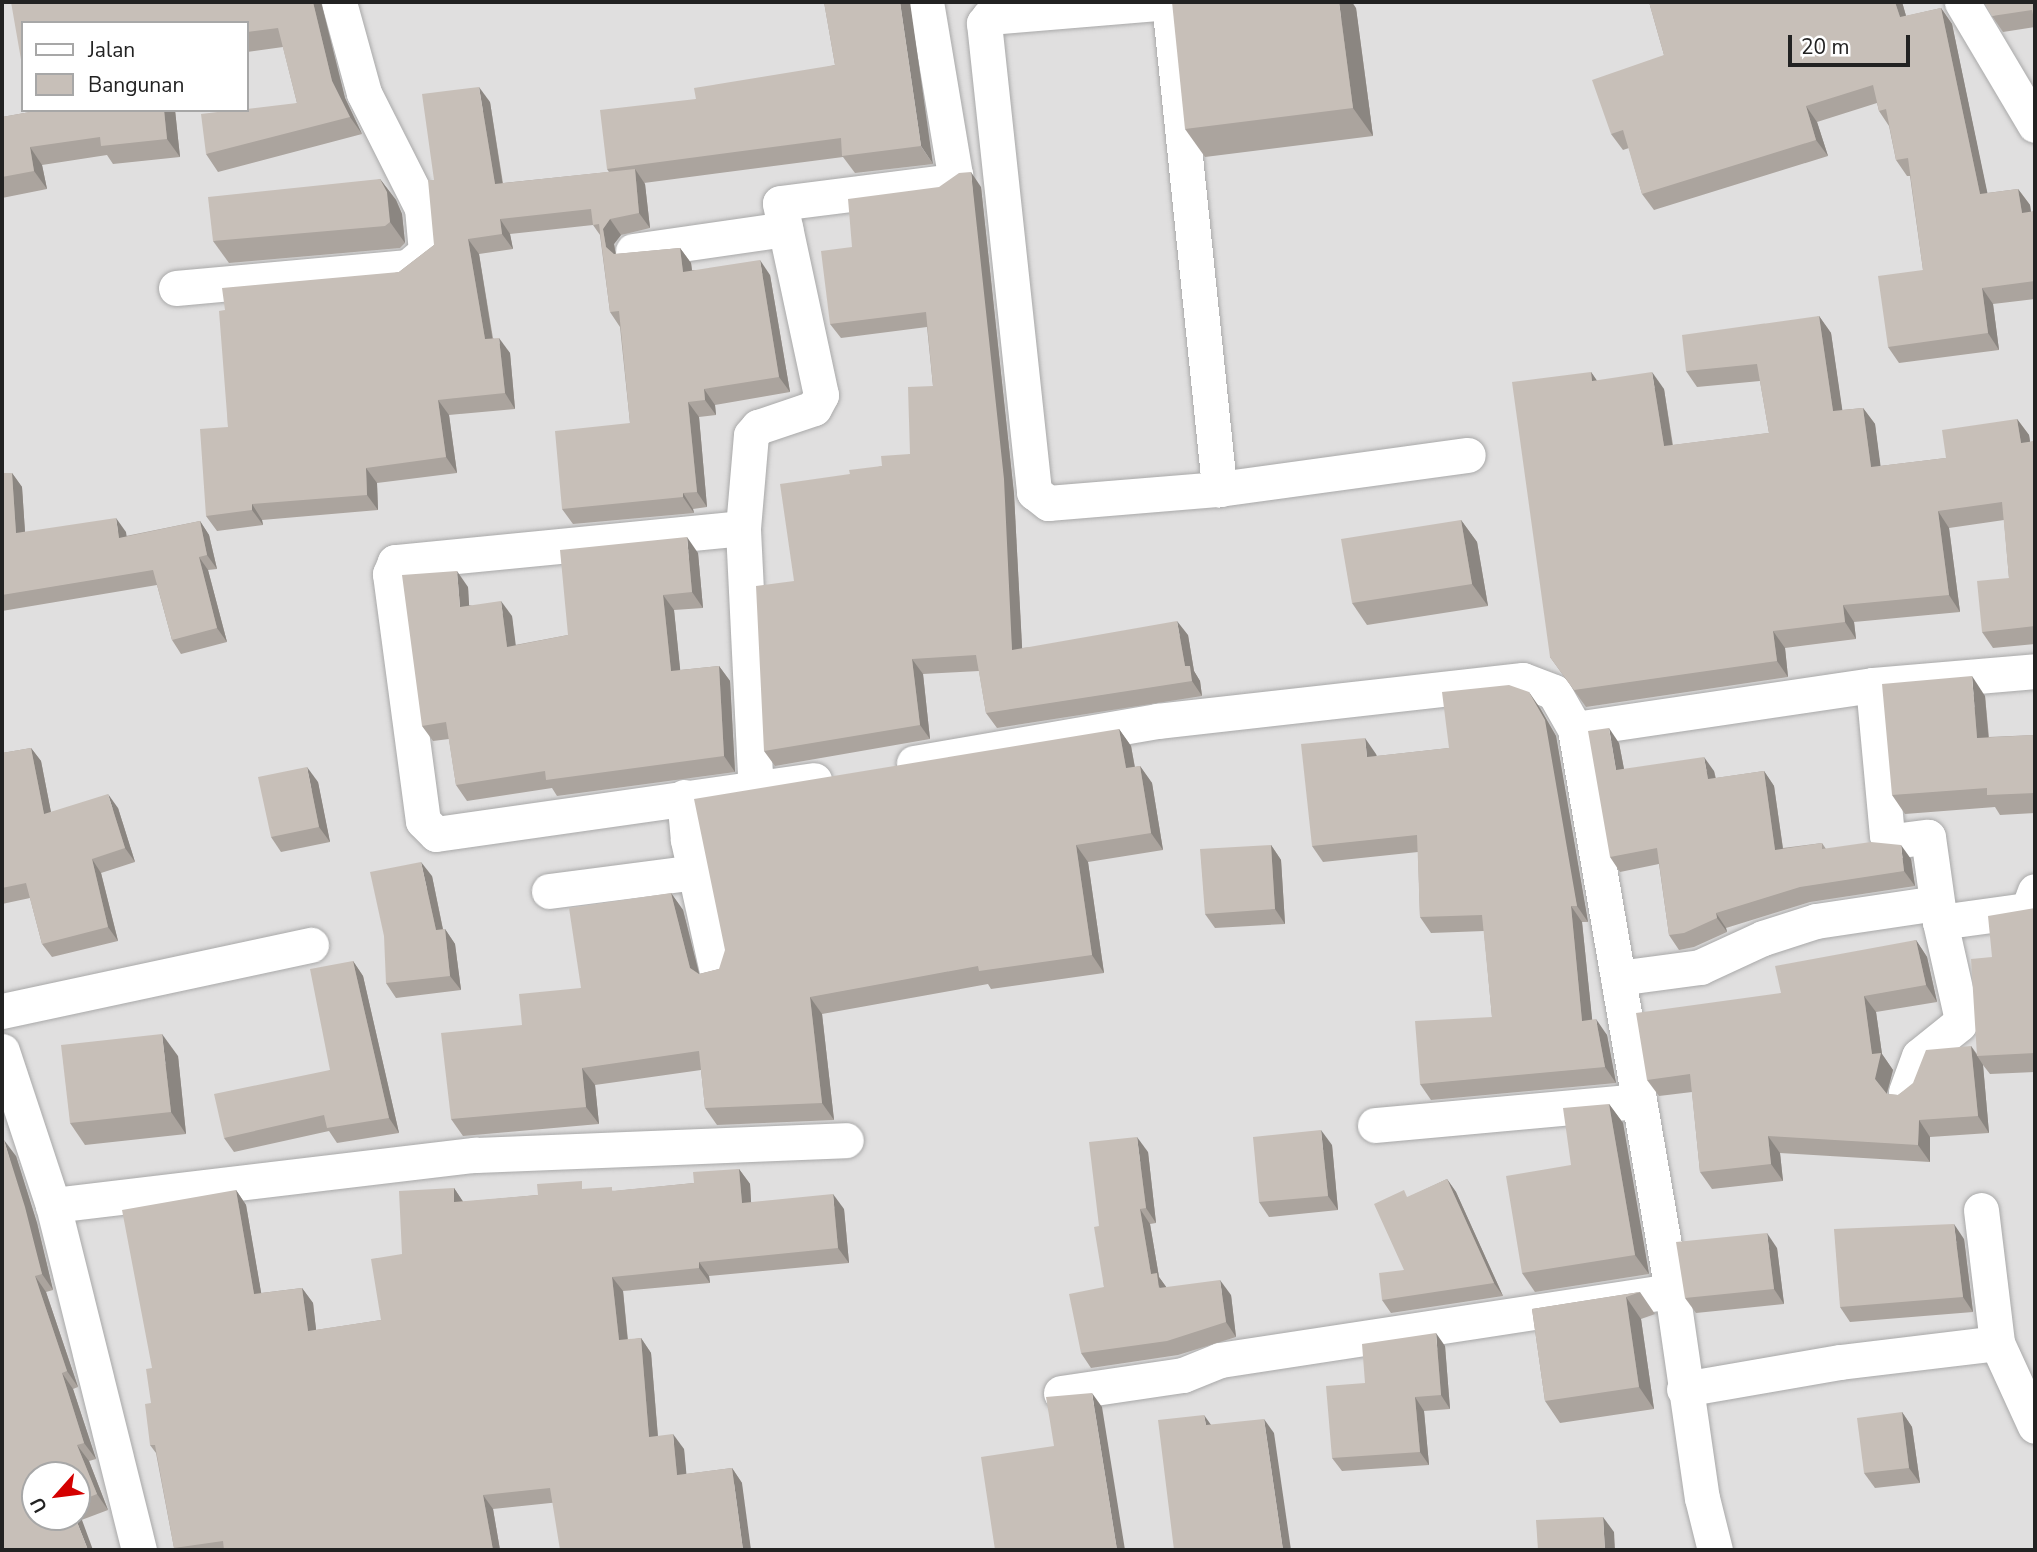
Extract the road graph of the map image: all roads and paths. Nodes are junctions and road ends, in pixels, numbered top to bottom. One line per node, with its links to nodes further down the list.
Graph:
1 (339, 2): 8 (street)
2 (926, 2): 6 (street)
3 (1169, 2): 10 (street); 10 (street)
4 (1962, 2): 5 (street)
5 (2035, 125)
6 (785, 229): 7 (street); 11 (street)
7 (632, 251)
8 (176, 288)
9 (1468, 455): 10 (street)
10 (1219, 489)
11 (743, 528): 15 (street); 16 (street)
12 (2035, 671): 13 (street)
13 (1873, 685): 14 (street); 20 (street)
14 (1575, 729): 15 (street); 23 (street)
15 (763, 785): 16 (street)
16 (684, 797): 17 (street)
17 (695, 872): 18 (street); 22 (street)
18 (549, 891)
19 (2035, 891): 20 (street)
20 (1938, 913): 23 (street); 27 (street)
21 (311, 944): 24 (street)
22 (717, 972)
23 (1618, 978): 28 (street)
24 (2, 1011)
25 (2, 1051): 26 (street)
26 (9, 1092): 31 (street)
27 (1906, 1092)
28 (1639, 1101): 29 (street); 33 (street)
29 (1375, 1125)
30 (846, 1140): 31 (street)
31 (53, 1205): 38 (street)
32 (1981, 1210): 34 (street)
33 (1672, 1291): 35 (street); 36 (street)
34 (1997, 1343): 35 (street); 37 (street)
35 (1684, 1389): 39 (street)
36 (1061, 1393)
37 (2035, 1426)
38 (139, 1550)
39 (1715, 1550)

